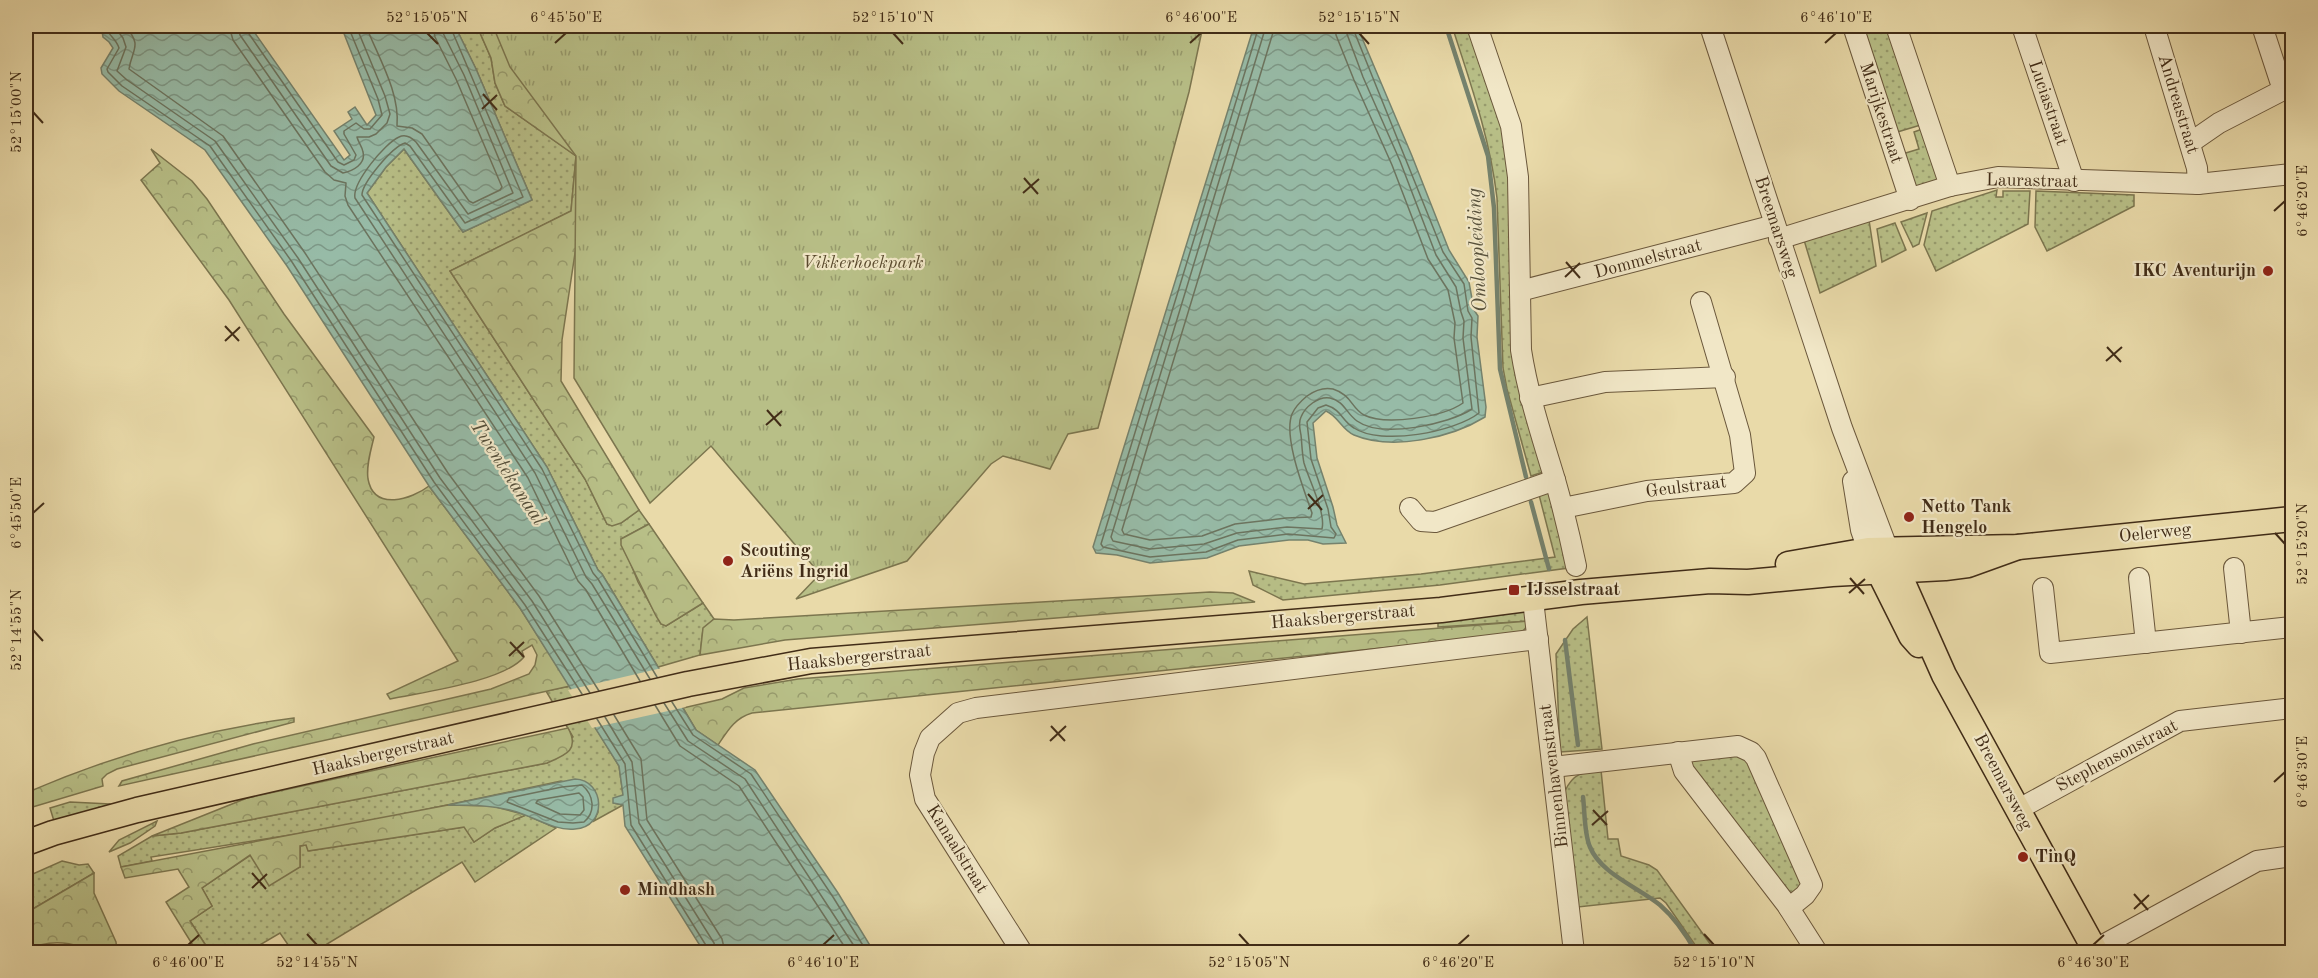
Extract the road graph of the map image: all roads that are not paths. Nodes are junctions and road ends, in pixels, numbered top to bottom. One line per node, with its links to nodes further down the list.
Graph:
1 (1477, 26): 15 (street)
2 (1710, 26): 14 (street, Breemarsweg)
3 (1853, 26): 13 (street, Marijkestraat)
4 (1896, 26): 12 (street)
5 (2022, 26): 10 (street, Luciastraat)
6 (2154, 26): 8 (street, Andreastraat)
7 (2262, 26): 8 (street)
8 (2190, 143): 11 (street, Andreastraat)
9 (2292, 174): 11 (street, Laurastraat)
10 (2074, 181): 11 (street, Laurastraat); 12 (street, Laurastraat)
11 (2198, 184)
12 (1950, 186): 13 (street, Laurastraat)
13 (1910, 200): 14 (street, Laurastraat)
14 (1777, 232): 15 (street, Dommelstraat); 23 (street, Breemarsweg)
15 (1520, 291): 18 (street)
16 (1701, 302): 17 (street, Geulstraat)
17 (1725, 377): 18 (street); 21 (street, Geulstraat)
18 (1530, 398): 19 (street)
19 (1555, 480): 20 (street); 21 (street)
20 (1410, 508)
21 (1563, 508): 24 (street)
22 (2292, 519): 23 (main road, Oelerweg)
23 (1883, 561): 28 (main road, Haaksbergerstraat); 36 (main road, Breemarsweg)
24 (1576, 566)
25 (2234, 568): 30 (street)
26 (2139, 578): 32 (street)
27 (2043, 588): 32 (street)
28 (1533, 600): 31 (street, Binnenhavenstraat); 37 (main road, Haaksbergerstraat)
29 (2292, 627): 30 (street)
30 (2241, 633): 32 (street)
31 (1538, 639): 35 (street, Binnenhavenstraat); 41 (street, Kanaalstraat)
32 (2146, 643)
33 (2292, 708): 36 (street, Stephensonstraat)
34 (1678, 752): 35 (street); 39 (street); 39 (street)
35 (1553, 767): 42 (street, Binnenhavenstraat)
36 (2017, 810): 40 (main road, Breemarsweg)
37 (26, 843)
38 (2292, 856): 40 (street)
39 (1789, 908): 43 (street)
40 (2095, 951)
41 (1022, 952)
42 (1574, 952)
43 (1818, 952)

